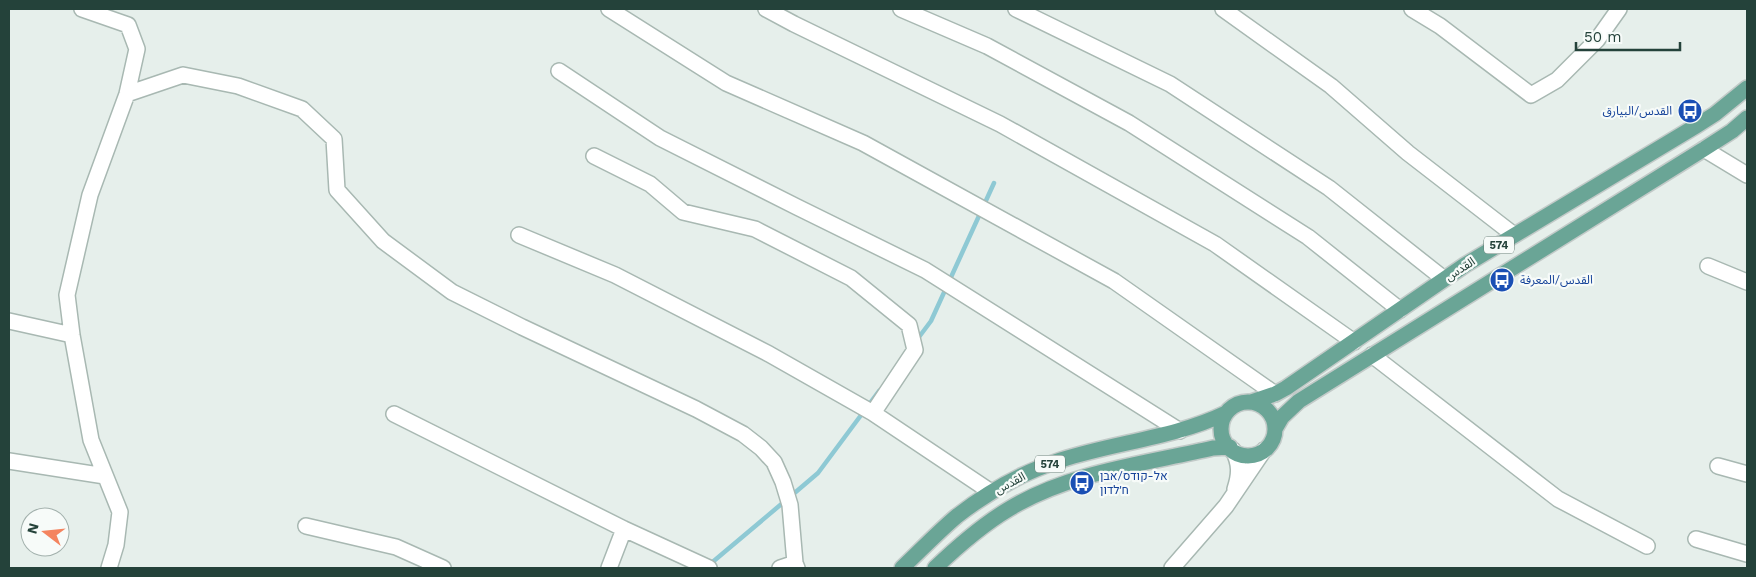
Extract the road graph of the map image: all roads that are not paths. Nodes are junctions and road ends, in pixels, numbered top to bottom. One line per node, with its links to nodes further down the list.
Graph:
1 (82, 9): 11 (street)
2 (609, 9): 26 (street)
3 (766, 9): 24 (street)
4 (901, 9): 21 (street)
5 (1016, 9): 19 (street)
6 (1223, 9): 17 (street)
7 (1412, 9): 8 (street)
8 (1619, 9)
9 (558, 71): 32 (street)
10 (1747, 88): 17 (main road, القدس / 574)
11 (127, 94): 23 (street); 46 (street)
12 (1747, 118): 13 (main road, 574)
13 (1704, 149): 15 (street); 25 (main road, 574)
14 (594, 156): 28 (street)
15 (1747, 175)
16 (519, 235): 28 (street)
17 (1514, 235): 19 (main road, القدس / 574)
18 (1708, 266): 20 (street)
19 (1444, 279): 21 (main road, القدس / 574)
20 (1747, 282)
21 (1400, 310): 24 (main road, القدس / 574)
22 (9, 321): 23 (street)
23 (72, 335): 38 (street)
24 (1354, 342): 26 (main road, القدس / 574)
25 (1372, 355): 31 (main road, 574); 44 (street)
26 (1274, 394): 27 (main road, القدس / 574)
27 (1251, 402): 29 (main road, 574); 31 (main road)
28 (873, 413): 39 (street)
29 (1226, 413): 32 (main road, القدس / 574); 33 (main road)
30 (394, 414): 42 (street)
31 (1275, 429): 34 (main road, 574)
32 (1180, 431): 39 (main road, القدس / 574)
33 (1231, 449): 34 (main road, 574); 40 (street); 53 (main road, القدس / 574)
34 (1264, 450): 40 (street)
35 (9, 460): 38 (street)
36 (1718, 466): 37 (street)
37 (1747, 474)
38 (105, 476): 47 (street)
39 (991, 492): 52 (main road, القدس / 574)
40 (1233, 496): 54 (street)
41 (306, 526): 48 (street)
42 (624, 529): 49 (street); 50 (street)
43 (1696, 539): 45 (street)
44 (1647, 546)
45 (1747, 554)
46 (796, 566): 51 (street)
47 (109, 568)
48 (443, 568)
49 (609, 568)
50 (709, 568)
51 (780, 568)
52 (902, 568)
53 (935, 568)
54 (1172, 568)

